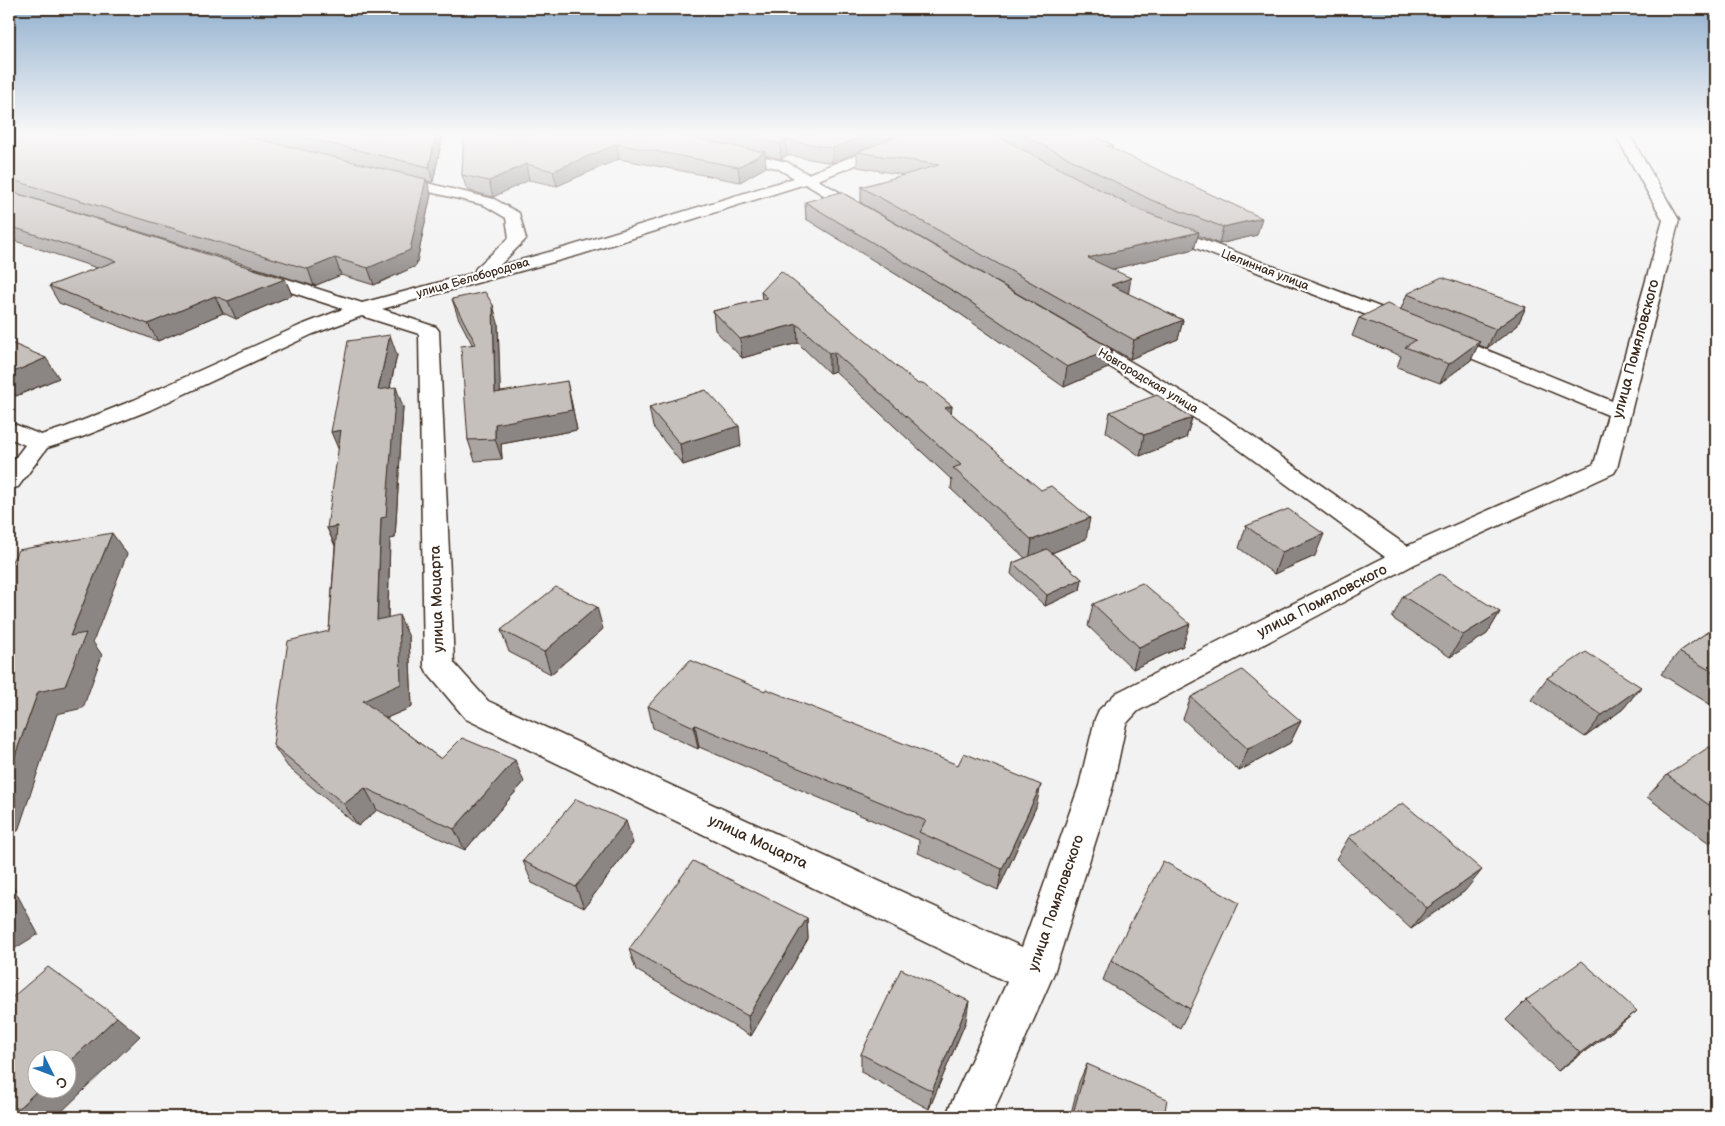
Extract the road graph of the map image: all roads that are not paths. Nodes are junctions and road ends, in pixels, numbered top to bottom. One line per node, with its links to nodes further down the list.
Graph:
1 (426, 187): 8 (street)
2 (782, 187): 8 (street, улица Белобородова)
3 (820, 187): 5 (street)
4 (1651, 187): 11 (street, улица Помяловского)
5 (884, 224)
6 (1150, 225): 11 (street, Целинная улица)
7 (232, 268): 9 (street, улица Моцарта)
8 (476, 276): 9 (street, улица Белобородова)
9 (362, 309): 13 (street, улица Белобородова); 16 (street, улица Моцарта)
10 (1064, 330): 15 (street, Новгородская улица)
11 (1619, 412): 15 (street, улица Помяловского)
12 (9, 429): 13 (street)
13 (39, 443): 14 (street)
14 (9, 482)
15 (1405, 558): 16 (street, улица Помяловского)
16 (1033, 973): 17 (street, улица Помяловского)
17 (968, 1117)

